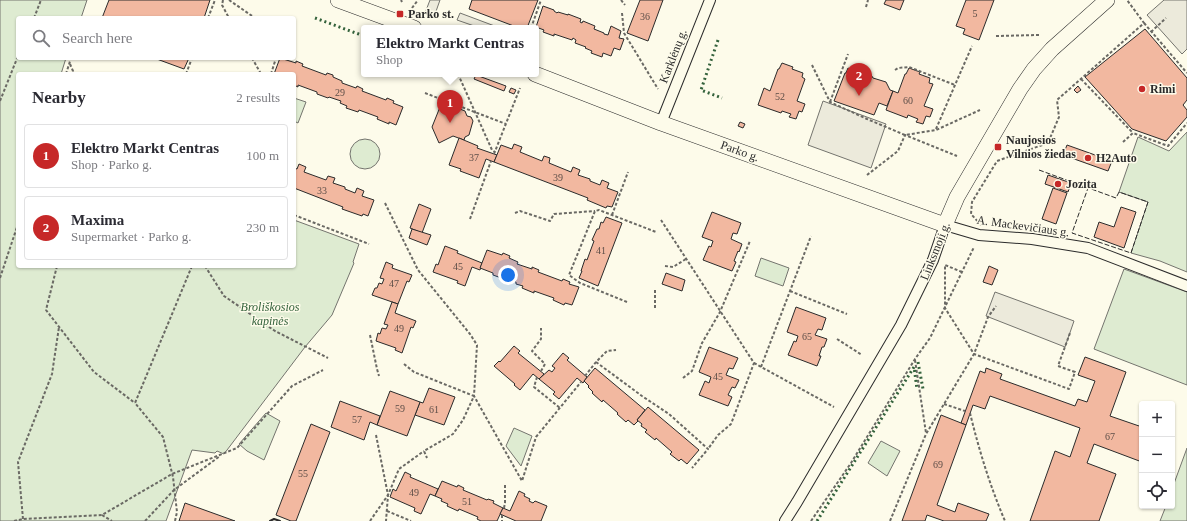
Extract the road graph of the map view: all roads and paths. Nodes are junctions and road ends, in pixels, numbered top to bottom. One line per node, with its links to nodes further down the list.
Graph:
1 (41, 0): 17 (path)
2 (215, 0): 18 (path)
3 (223, 0): 19 (path)
4 (229, 0): 20 (path)
5 (338, 0): 23 (main road)
6 (418, 0): 15 (path)
7 (541, 0): 24 (path)
8 (621, 0): 13 (path)
9 (710, 0): 56 (street, Karklėnų g.)
10 (868, 0): 14 (path)
11 (1107, 0): 73 (main road, Linksmoji g.)
12 (1127, 0): 22 (path)
13 (625, 5)
14 (866, 7)
15 (412, 8)
16 (622, 13): 49 (path)
17 (35, 16)
18 (209, 16)
19 (228, 16)
20 (251, 16)
21 (1166, 18): 25 (path)
22 (1144, 23): 25 (path); 46 (path)
23 (406, 25)
24 (532, 25)
25 (1151, 32): 43 (path)
26 (1039, 35): 27 (path)
27 (996, 36)
28 (972, 46): 47 (path)
29 (848, 54): 52 (path)
30 (16, 60): 51 (path)
31 (71, 60): 35 (path)
32 (191, 60): 40 (path)
33 (253, 60): 41 (path)
34 (275, 60): 42 (path)
35 (70, 63): 38 (path); 39 (path)
36 (812, 64): 52 (path)
37 (895, 70): 47 (path)
38 (67, 72)
39 (73, 72)
40 (187, 72)
41 (260, 72)
42 (272, 72)
43 (1187, 73)
44 (539, 76): 56 (main road, Parko g.)
45 (459, 77): 54 (path)
46 (1081, 79): 59 (path); 74 (path)
47 (955, 85): 58 (path)
48 (520, 88): 57 (path)
49 (658, 89)
50 (425, 94): 54 (path)
51 (0, 100)
52 (830, 102): 60 (path)
53 (980, 110): 58 (path)
54 (474, 112): 57 (path); 57 (path)
55 (1187, 122): 59 (path)
56 (661, 123): 73 (main road, Parko g.)
57 (506, 124)
58 (936, 130): 60 (path)
59 (1133, 133): 61 (path)
60 (905, 135): 62 (path); 65 (path)
61 (1123, 142)
62 (957, 156)
63 (491, 161): 71 (path)
64 (628, 172): 69 (path)
65 (867, 175)
66 (385, 203): 118 (path)
67 (595, 211): 68 (path); 69 (path); 91 (path)
68 (515, 213)
69 (612, 215): 76 (path)
70 (296, 216): 79 (path)
71 (470, 219)
72 (661, 220): 81 (path)
73 (945, 225): 88 (street, A. Mackevičiaus g.); 149 (street, Linksmoji g.)
74 (981, 226)
75 (16, 230): 87 (path)
76 (656, 232)
77 (811, 236): 90 (path)
78 (750, 241): 95 (path)
79 (369, 244)
80 (974, 247): 86 (path)
81 (686, 259): 82 (path); 95 (path)
82 (665, 266)
83 (56, 268): 97 (path)
84 (191, 268): 119 (path)
85 (206, 268): 105 (path)
86 (962, 272): 93 (path); 93 (path)
87 (0, 278)
88 (1187, 286)
89 (655, 290): 94 (path)
90 (790, 291): 96 (path); 110 (path)
91 (627, 302)
92 (996, 306): 103 (path)
93 (945, 308): 103 (path); 106 (path)
94 (655, 309)
95 (720, 312): 108 (path); 116 (path)
96 (848, 314)
97 (59, 327): 119 (path); 140 (path)
98 (541, 328): 112 (path)
99 (1070, 333): 103 (path)
100 (370, 335): 113 (path)
101 (837, 339): 104 (path)
102 (616, 350): 107 (path)
103 (974, 354): 120 (path)
104 (862, 356)
105 (328, 358)
106 (915, 359): 125 (path); 150 (path)
107 (596, 362): 114 (path); 127 (path)
108 (754, 363): 110 (path); 127 (path)
109 (404, 364): 118 (path)
110 (761, 367): 121 (path)
111 (323, 370): 129 (path)
112 (540, 371)
113 (379, 376)
114 (585, 376)
115 (537, 377): 122 (path)
116 (683, 378)
117 (581, 382): 122 (path)
118 (474, 396): 122 (path); 128 (path)
119 (135, 403): 132 (path)
120 (944, 404): 123 (path); 125 (path)
121 (834, 407)
122 (560, 408)
123 (965, 411)
124 (970, 414): 152 (path)
125 (926, 434): 151 (path)
126 (376, 435): 135 (path)
127 (708, 449): 131 (path)
128 (424, 452): 130 (path); 135 (path)
129 (222, 454): 132 (path); 134 (path)
130 (427, 458)
131 (692, 468)
132 (172, 474): 134 (path); 138 (path)
133 (505, 484): 136 (path)
134 (174, 490): 143 (path); 144 (path)
135 (388, 495): 137 (path); 145 (path)
136 (504, 508)
137 (387, 511): 146 (path); 147 (path)
138 (102, 515): 140 (path); 142 (path)
139 (502, 515): 148 (path)
140 (23, 519): 141 (path)
141 (14, 521)
142 (112, 521)
143 (146, 521)
144 (175, 521)
145 (370, 521)
146 (386, 521)
147 (411, 521)
148 (502, 521)
149 (785, 521)
150 (811, 521)
151 (890, 521)
152 (1005, 521)

